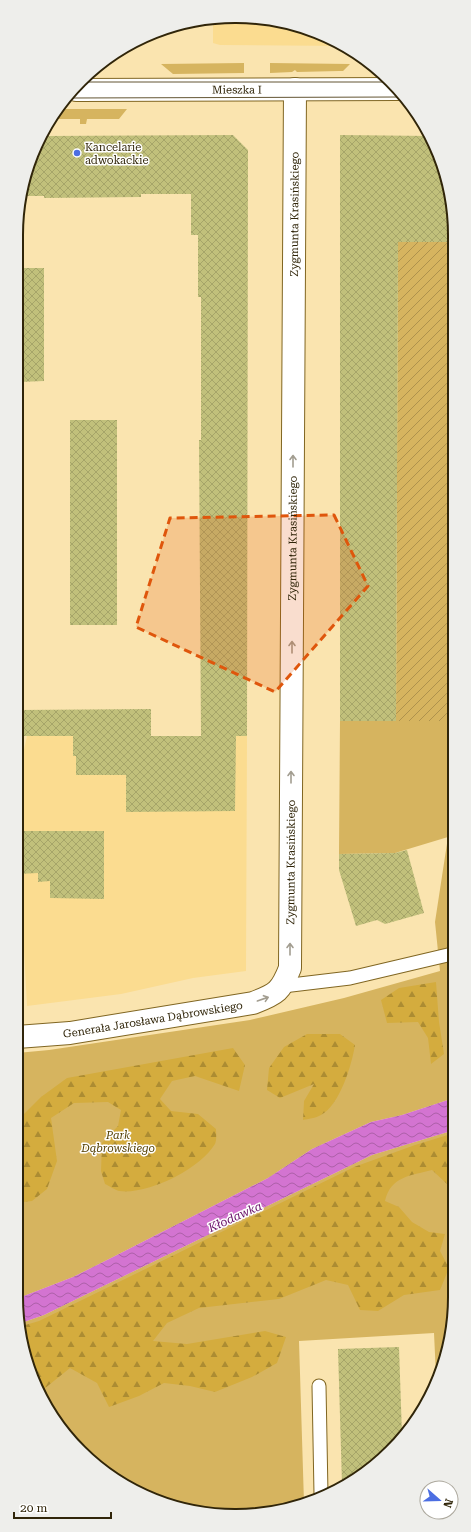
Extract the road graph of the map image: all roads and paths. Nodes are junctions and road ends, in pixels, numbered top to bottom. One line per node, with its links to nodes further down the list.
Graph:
1 (295, 89): 2 (street, Mieszka I); 3 (street, Mieszka I); 5 (street, Zygmunta Krasińskiego, one-way to 1)
2 (390, 89)
3 (81, 90)
4 (448, 955): 5 (lane)
5 (283, 986): 6 (street, Generała Jarosława Dąbrowskiego, one-way to 5)
6 (23, 1036)
7 (319, 1386): 8 (lane)
8 (321, 1491)

